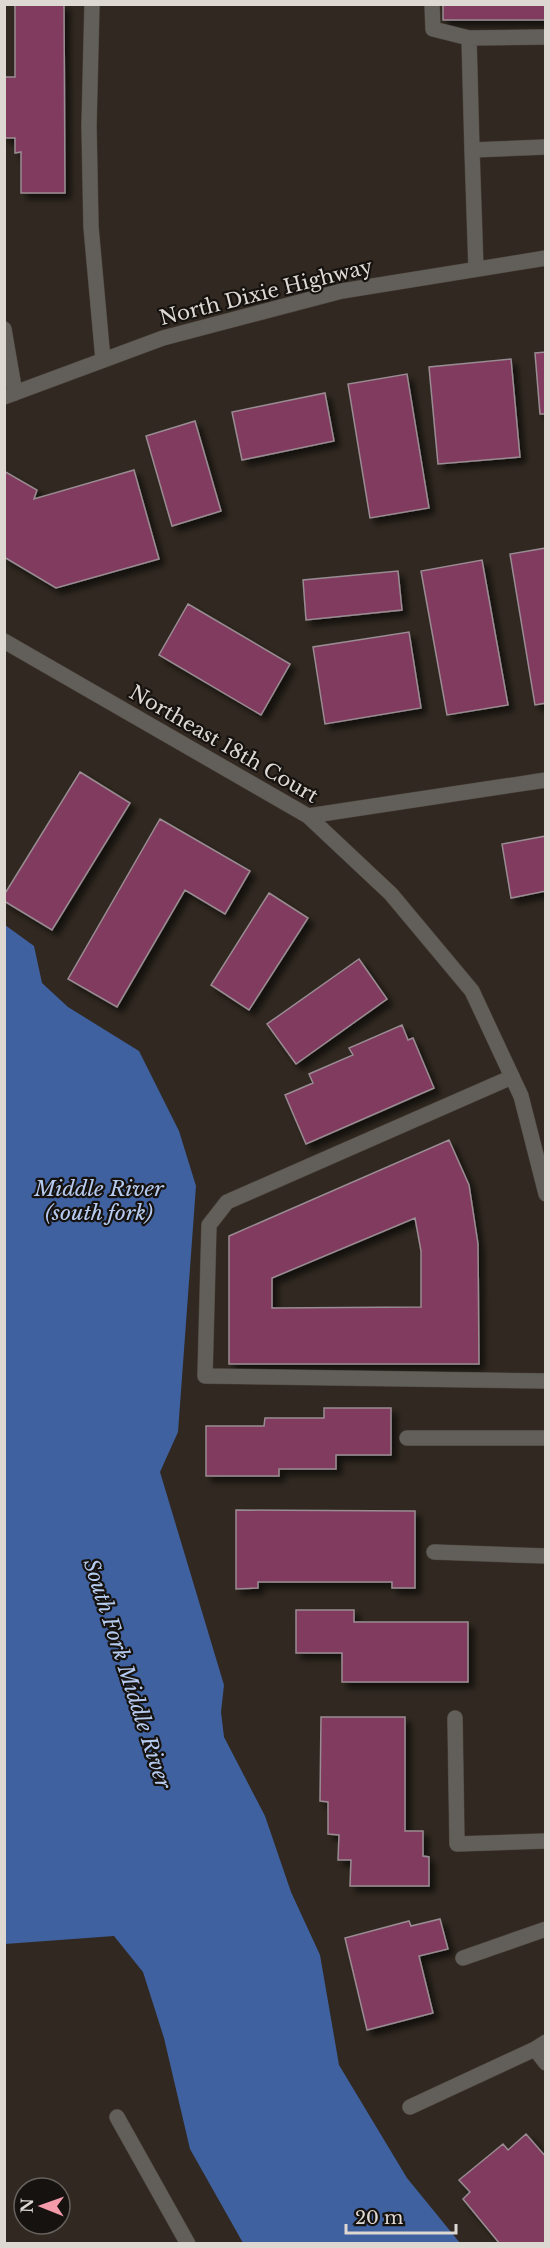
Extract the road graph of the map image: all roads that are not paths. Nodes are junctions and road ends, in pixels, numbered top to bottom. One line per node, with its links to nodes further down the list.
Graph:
1 (92, 4): 10 (street)
2 (432, 4): 4 (street)
3 (546, 37): 4 (street)
4 (469, 38): 6 (street)
5 (546, 147): 6 (street)
6 (472, 150): 8 (street)
7 (546, 258): 8 (street, North Dixie Highway)
8 (476, 269): 10 (street, North Dixie Highway)
9 (4, 329): 11 (street)
10 (103, 360): 11 (street, North Dixie Highway)
11 (10, 395)
12 (4, 641): 14 (street, Northeast 18th Court)
13 (546, 780): 14 (street)
14 (308, 816): 15 (street, Northeast 18th Court)
15 (512, 1077): 16 (street, Northeast 18th Court); 17 (street)
16 (546, 1194)
17 (546, 1381)
18 (407, 1438): 19 (street)
19 (546, 1438)
20 (434, 1552): 21 (street)
21 (546, 1556)
22 (455, 1718): 23 (street)
23 (546, 1841)
24 (546, 1929): 25 (street)
25 (463, 1958)
26 (540, 2046): 27 (street); 28 (street)
27 (546, 2063)
28 (410, 2107)
29 (117, 2117): 30 (street)
30 (188, 2244)

